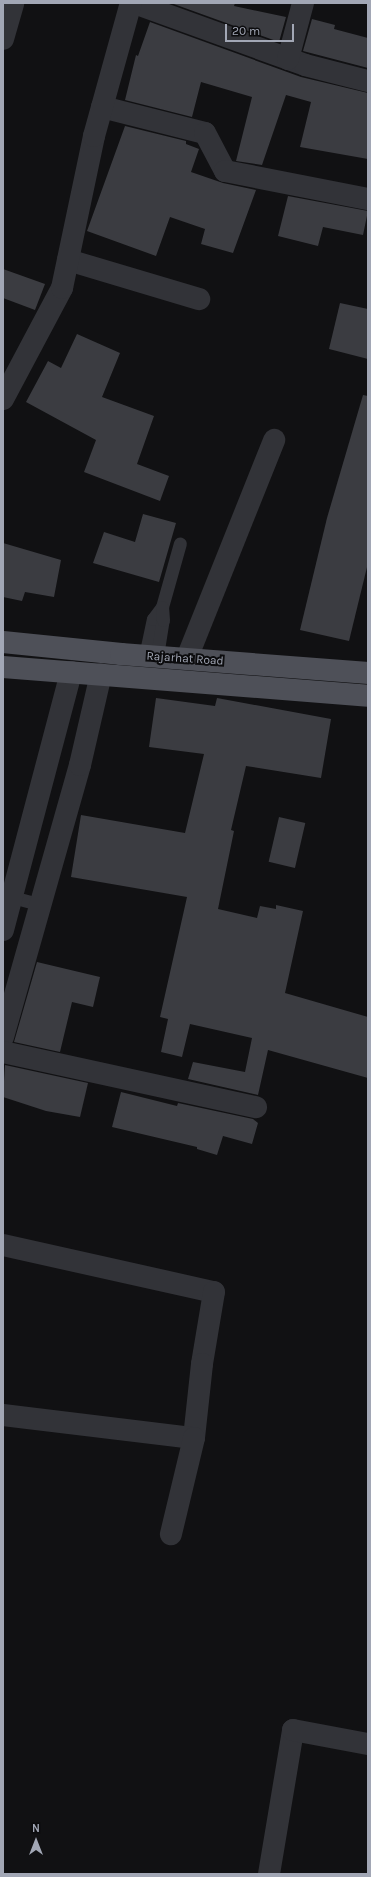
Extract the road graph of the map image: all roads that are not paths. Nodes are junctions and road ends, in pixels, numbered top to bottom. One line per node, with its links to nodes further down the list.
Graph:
1 (13, 3): 5 (street)
2 (131, 3): 8 (street)
3 (134, 3): 6 (street)
4 (303, 3): 6 (street)
5 (3, 39)
6 (288, 59): 7 (street)
7 (368, 81)
8 (102, 107): 9 (street); 10 (street)
9 (368, 199)
10 (68, 260): 11 (street); 12 (street)
11 (199, 299)
12 (3, 399)
13 (274, 440): 17 (street)
14 (180, 543): 16 (lane)
15 (3, 642): 16 (main road, Rajarhat Road)
16 (151, 656): 17 (main road, Rajarhat Road)
17 (187, 658): 20 (main road, Rajarhat Road)
18 (3, 667): 19 (main road, Rajarhat Road)
19 (70, 672): 21 (main road, Rajarhat Road); 23 (street)
20 (368, 672)
21 (101, 674): 22 (main road, Rajarhat Road); 24 (street)
22 (368, 696)
23 (47, 757): 24 (street); 25 (street)
24 (80, 764): 26 (street)
25 (8, 896): 26 (lane); 27 (street)
26 (42, 905): 28 (street)
27 (3, 930)
28 (3, 1037)
29 (3, 1052): 30 (street)
30 (256, 1108)
31 (3, 1245): 33 (street)
32 (3, 1415): 33 (street)
33 (194, 1438): 34 (street)
34 (171, 1534)
35 (368, 1744): 36 (street)
36 (269, 1874)

